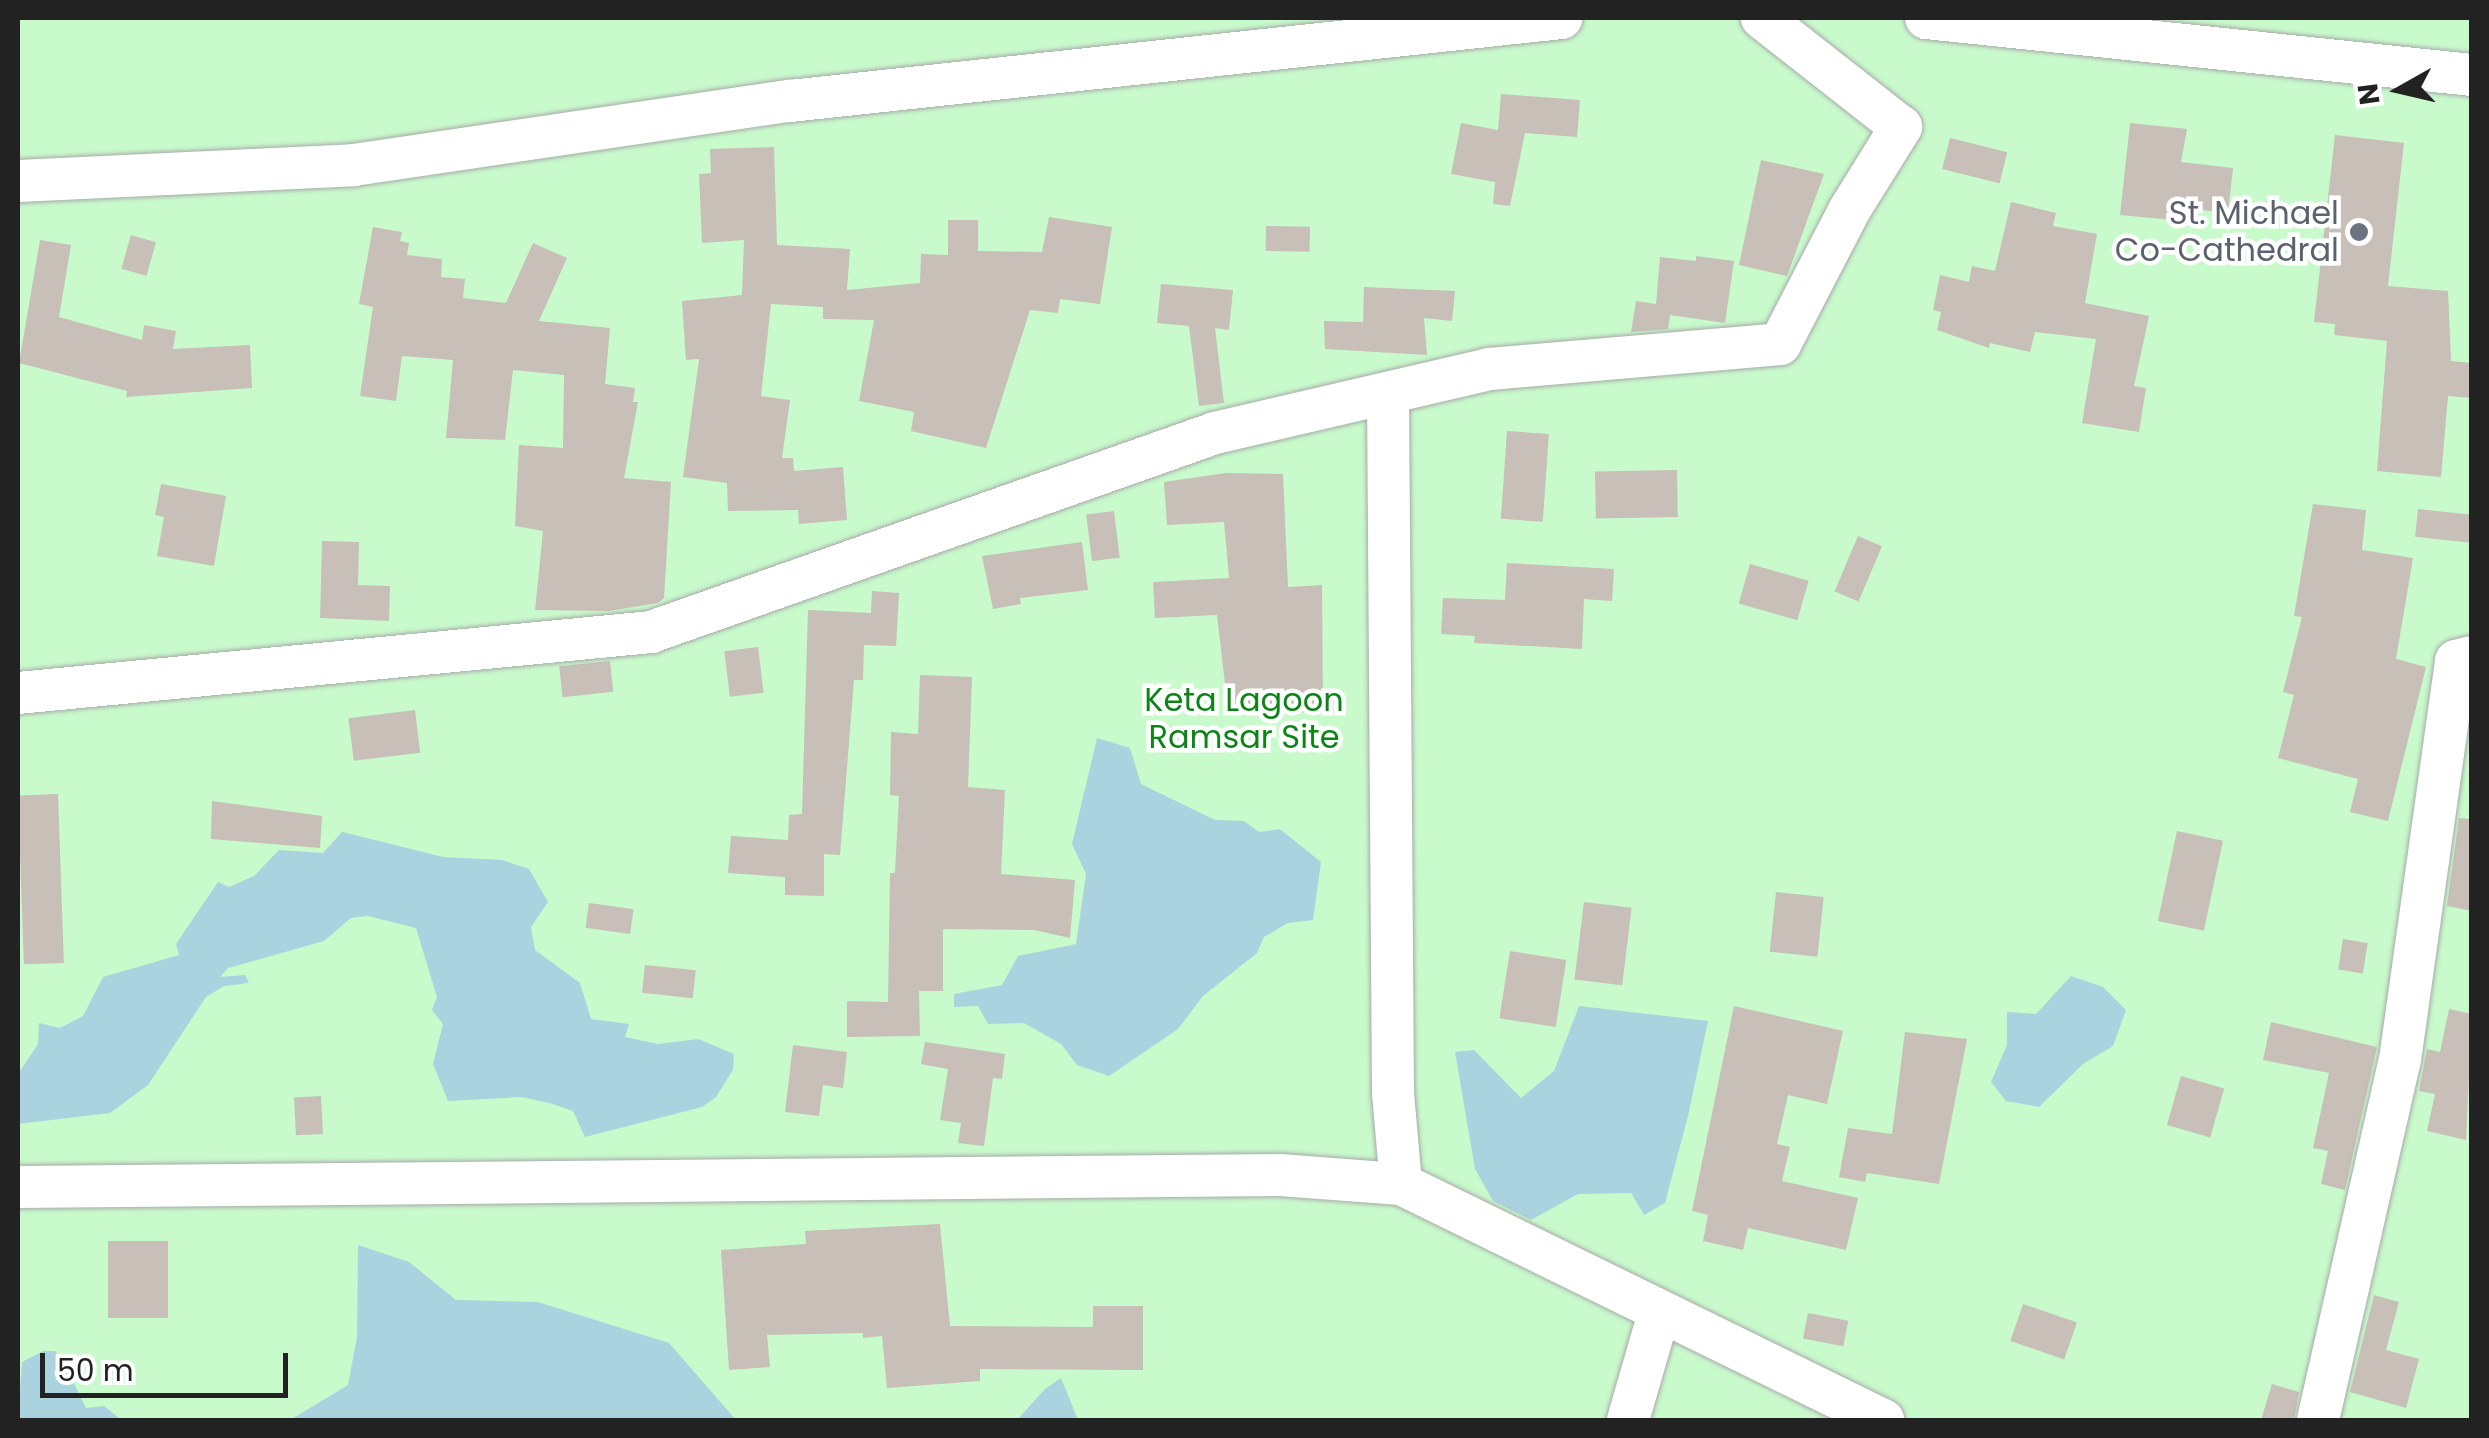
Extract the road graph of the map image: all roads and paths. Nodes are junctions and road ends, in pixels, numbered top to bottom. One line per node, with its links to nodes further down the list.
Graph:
1 (1562, 18): 5 (street)
2 (1762, 18): 6 (street)
3 (1926, 18): 4 (street)
4 (2472, 75)
5 (18, 181)
6 (1388, 394): 8 (street); 9 (street)
7 (2472, 657): 14 (street)
8 (18, 693)
9 (1401, 1184): 10 (street); 11 (street)
10 (18, 1187)
11 (1659, 1313): 12 (street); 13 (street)
12 (1628, 1420)
13 (1883, 1420)
14 (2318, 1420)

